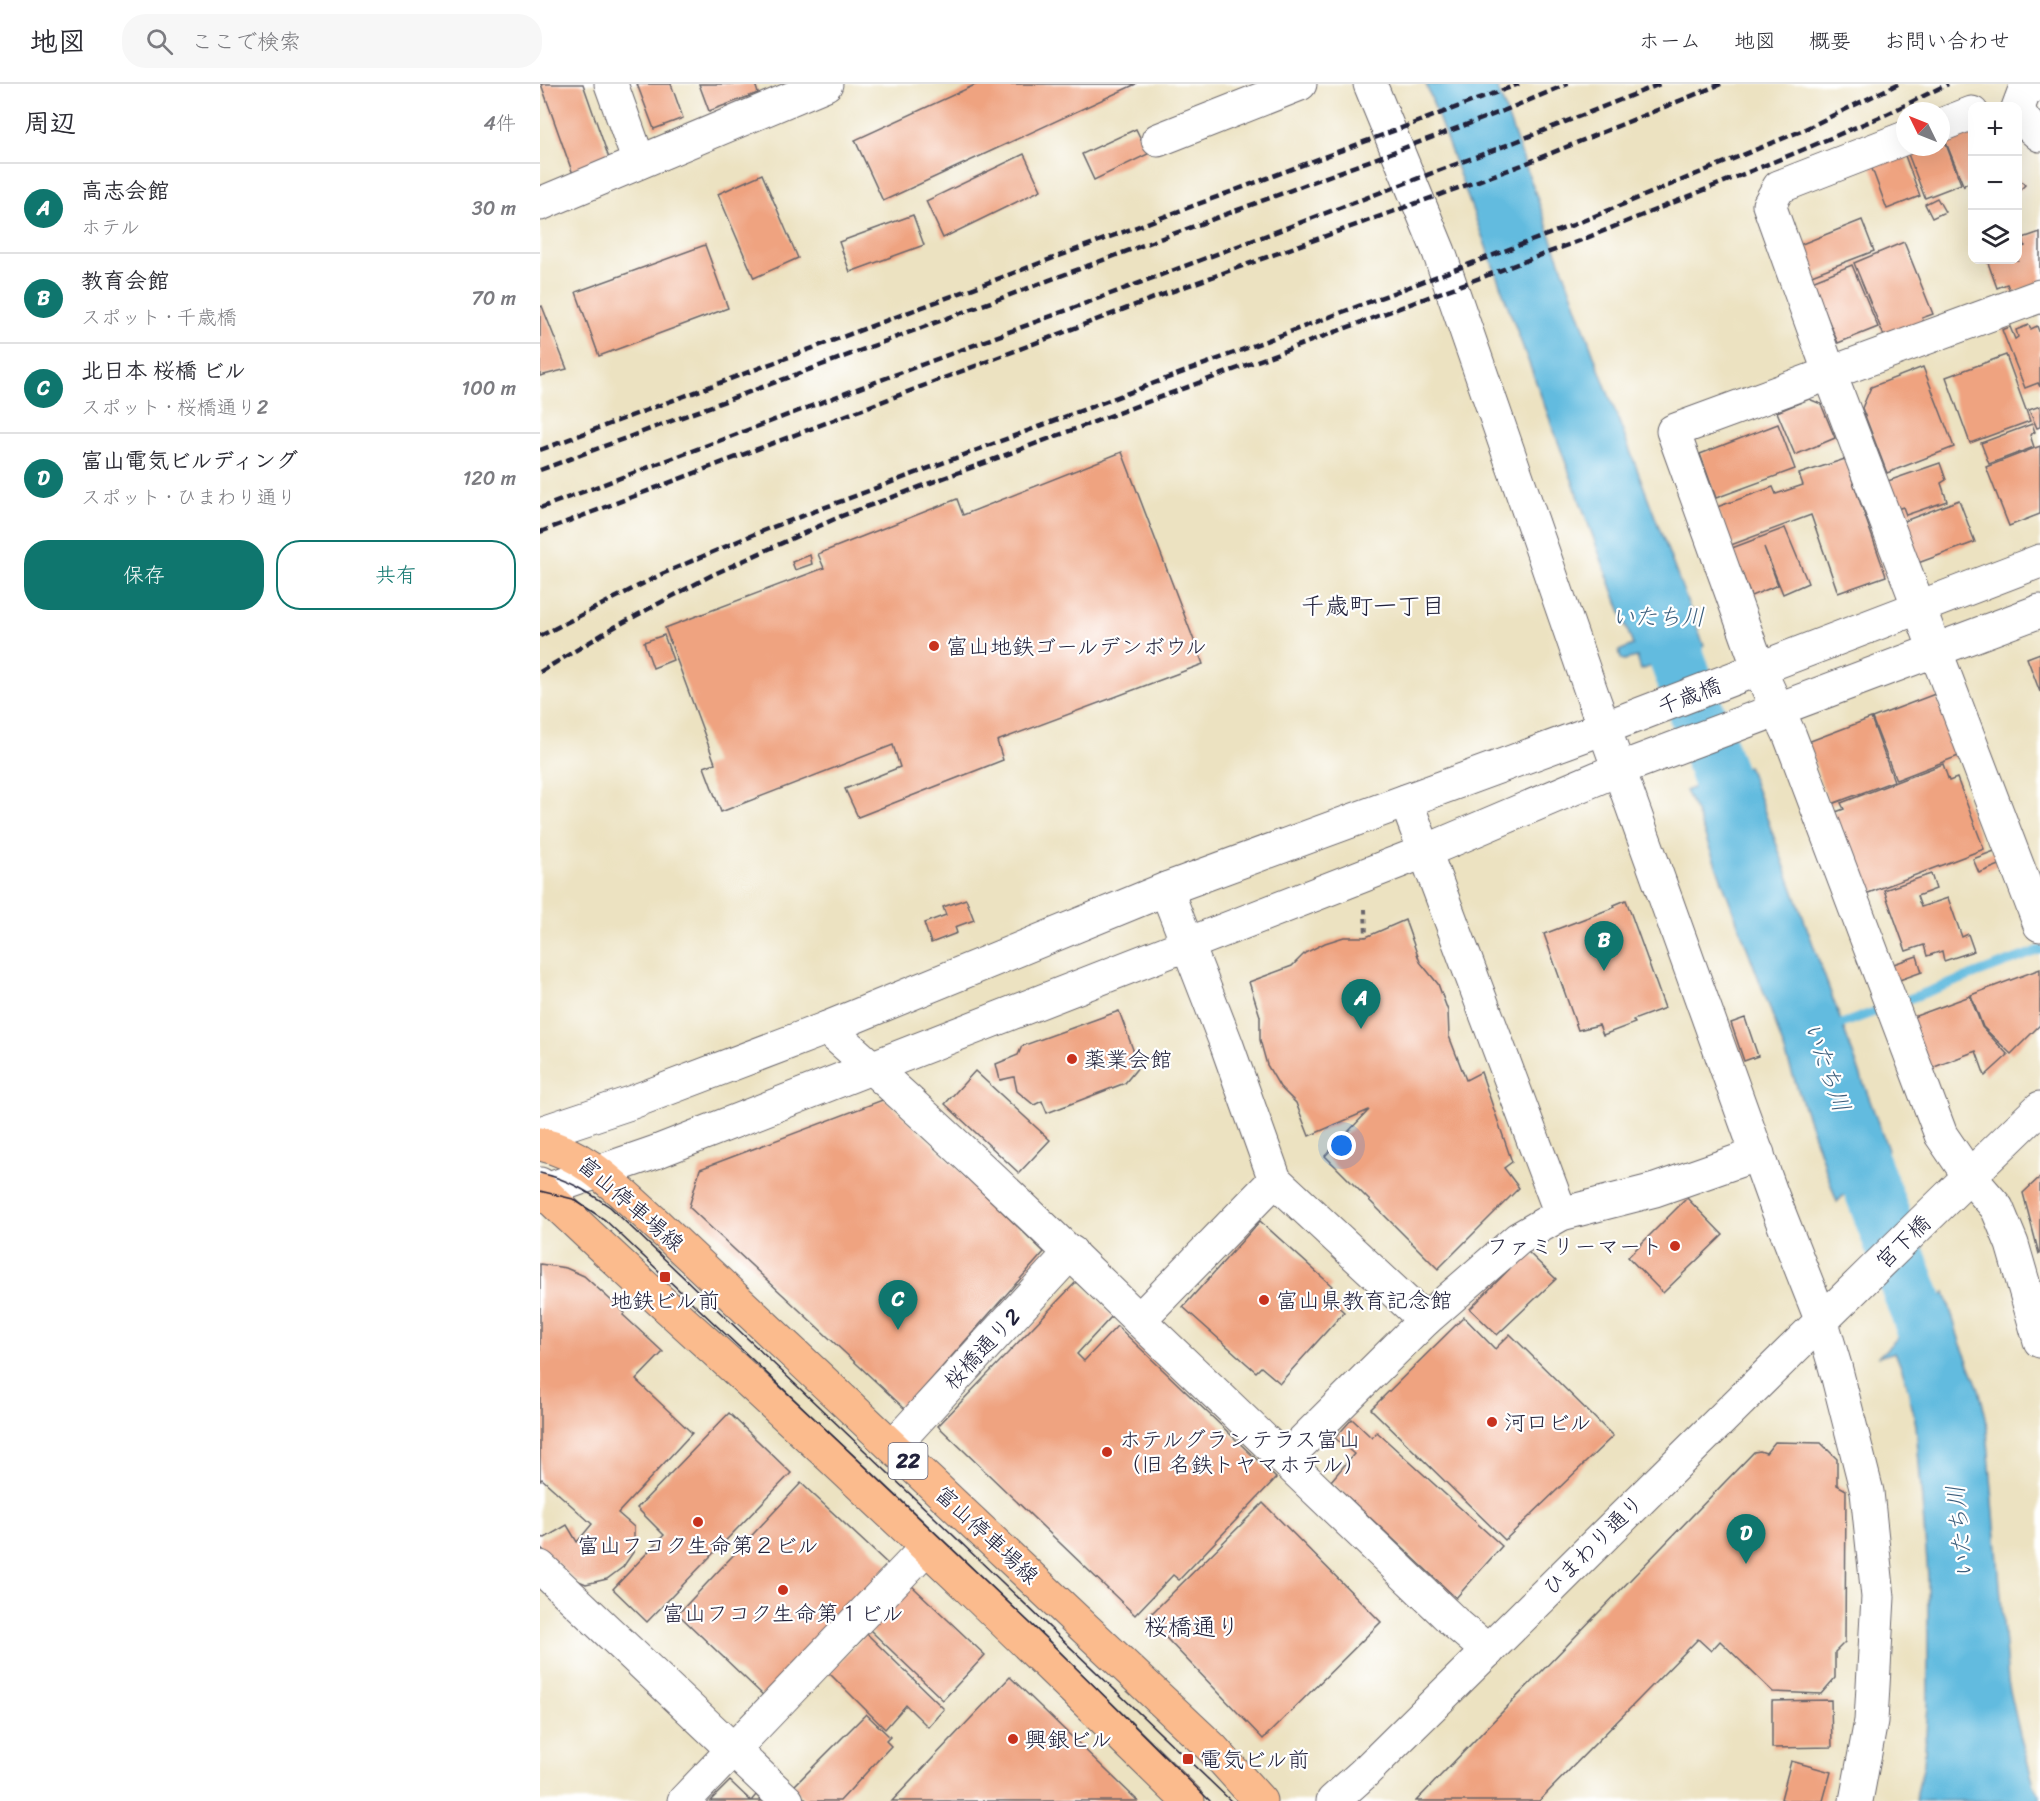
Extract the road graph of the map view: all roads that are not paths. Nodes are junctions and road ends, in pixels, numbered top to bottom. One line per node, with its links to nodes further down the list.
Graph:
1 (611, 84): 13 (street)
2 (826, 84): 13 (street)
3 (1300, 84): 11 (street)
4 (1370, 84): 23 (street)
5 (2037, 84): 6 (street)
6 (2020, 102)
7 (1968, 114): 9 (street)
8 (2022, 116): 10 (street)
9 (1950, 121)
10 (2040, 135)
11 (1158, 141)
12 (1896, 142): 16 (street)
13 (639, 162): 14 (street)
14 (540, 204)
15 (2040, 296): 16 (street)
16 (1830, 374): 18 (street); 21 (street)
17 (2040, 561): 18 (street, 千歳橋)
18 (1919, 607): 20 (street); 21 (street, 千歳橋)
19 (2040, 611): 20 (street, 千歳橋)
20 (1936, 652): 22 (street, 千歳橋); 28 (street)
21 (1751, 672): 22 (street); 23 (street, 千歳橋)
22 (1767, 713): 24 (street, 千歳橋); 38 (street)
23 (1604, 728): 24 (street); 25 (street, 千歳橋)
24 (1619, 769): 26 (street, 千歳橋); 35 (street)
25 (1406, 801): 26 (street); 27 (street, 千歳橋)
26 (1426, 851): 29 (street, 千歳橋); 40 (street)
27 (1166, 889): 29 (street); 30 (street, 千歳橋)
28 (2040, 925)
29 (1186, 945): 31 (street, 千歳橋); 37 (street)
30 (827, 1028): 31 (street); 33 (street, 千歳橋)
31 (872, 1067): 36 (street, 千歳橋); 41 (street)
32 (2040, 1108): 38 (street)
33 (540, 1133)
34 (540, 1143): 36 (main road, 富山停車場線 / 22)
35 (1758, 1154): 40 (street); 43 (street)
36 (598, 1173): 39 (street, 千歳橋); 47 (main road, 富山停車場線 / 22)
37 (1275, 1180): 44 (street); 45 (street)
38 (1961, 1185): 42 (street, 宮下橋); 46 (street)
39 (541, 1189): 49 (main road, 22)
40 (1561, 1214): 45 (street)
41 (1071, 1252): 44 (street); 47 (street, 桜橋通り2)
42 (1854, 1290): 43 (street, ひまわり通り)
43 (1821, 1319): 51 (street, ひまわり通り); 58 (street)
44 (1139, 1320): 48 (street)
45 (1425, 1320): 48 (street)
46 (2040, 1341)
47 (893, 1446): 56 (main road, 富山停車場線 / 22)
48 (1285, 1459): 51 (street)
49 (926, 1548): 52 (street); 55 (main road, 22)
50 (540, 1567): 52 (street)
51 (1488, 1651): 57 (street, ひまわり通り)
52 (734, 1750): 53 (street); 54 (street)
53 (684, 1801)
54 (787, 1801)
55 (1188, 1801)
56 (1260, 1801)
57 (1333, 1801)
58 (1856, 1801)

